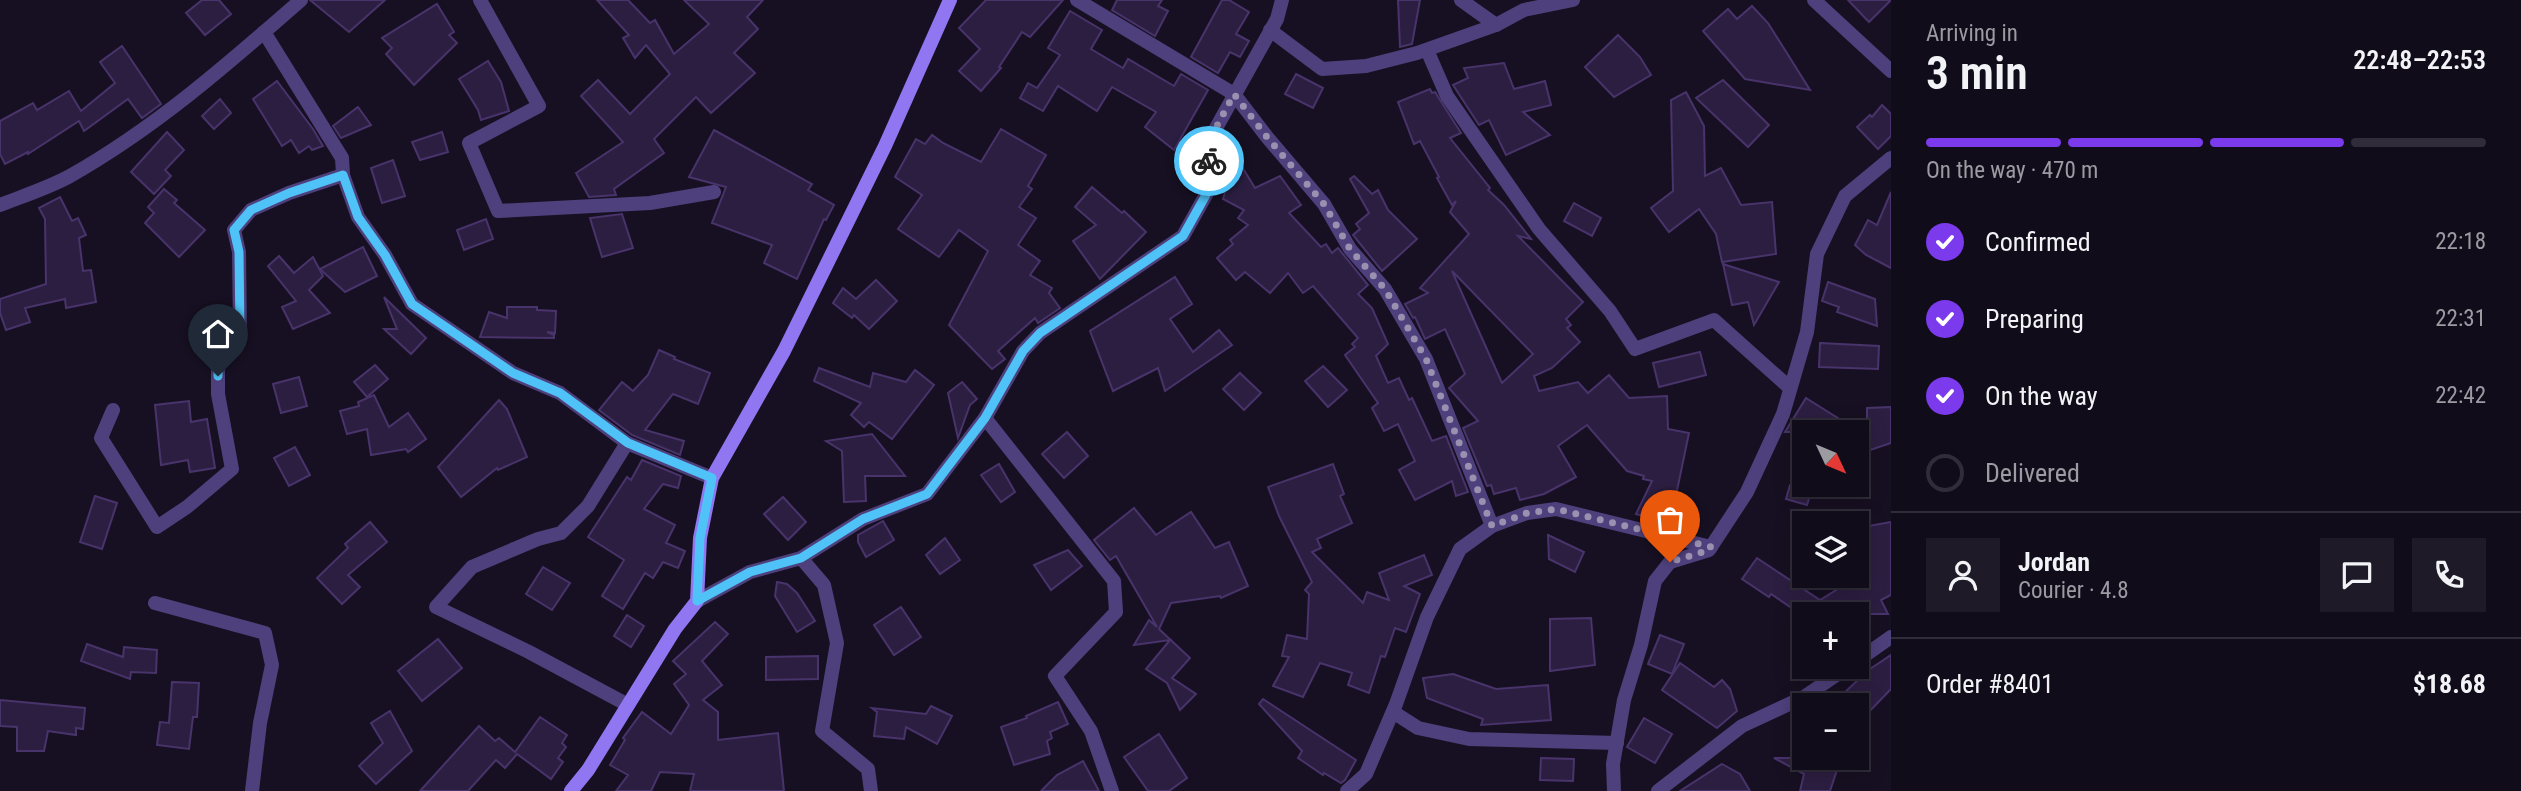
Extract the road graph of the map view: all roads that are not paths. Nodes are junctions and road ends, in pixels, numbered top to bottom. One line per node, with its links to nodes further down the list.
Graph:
1 (301, 0): 11 (street)
2 (480, 0): 17 (street)
3 (950, 0): 23 (street)
4 (1077, 0): 14 (street)
5 (1282, 0): 10 (street)
6 (1461, 0): 9 (street)
7 (1573, 0): 9 (street)
8 (1814, 0): 13 (street)
9 (1496, 25): 12 (street)
10 (1270, 30): 12 (street); 14 (street)
11 (264, 32): 16 (street); 18 (street)
12 (1427, 50): 19 (street)
13 (1891, 71)
14 (1234, 94): 21 (street); 24 (street)
15 (1891, 158): 19 (street)
16 (343, 175): 20 (street); 22 (street)
17 (714, 191)
18 (0, 205)
19 (1790, 388): 25 (street)
20 (113, 410)
21 (985, 418): 26 (street); 38 (street)
22 (628, 443): 23 (street); 32 (street)
23 (712, 478): 27 (street)
24 (1492, 526): 25 (street); 33 (street)
25 (1711, 547): 34 (street)
26 (801, 558): 27 (street); 37 (street)
27 (697, 601): 32 (street)
28 (155, 603): 35 (street)
29 (1891, 637): 30 (street)
30 (1869, 652)
31 (1829, 679): 41 (street)
32 (628, 705): 36 (street)
33 (1393, 712): 34 (street); 39 (street)
34 (1617, 743): 40 (street)
35 (252, 791)
36 (571, 791)
37 (871, 791)
38 (1112, 791)
39 (1347, 791)
40 (1614, 791)
41 (1658, 791)

